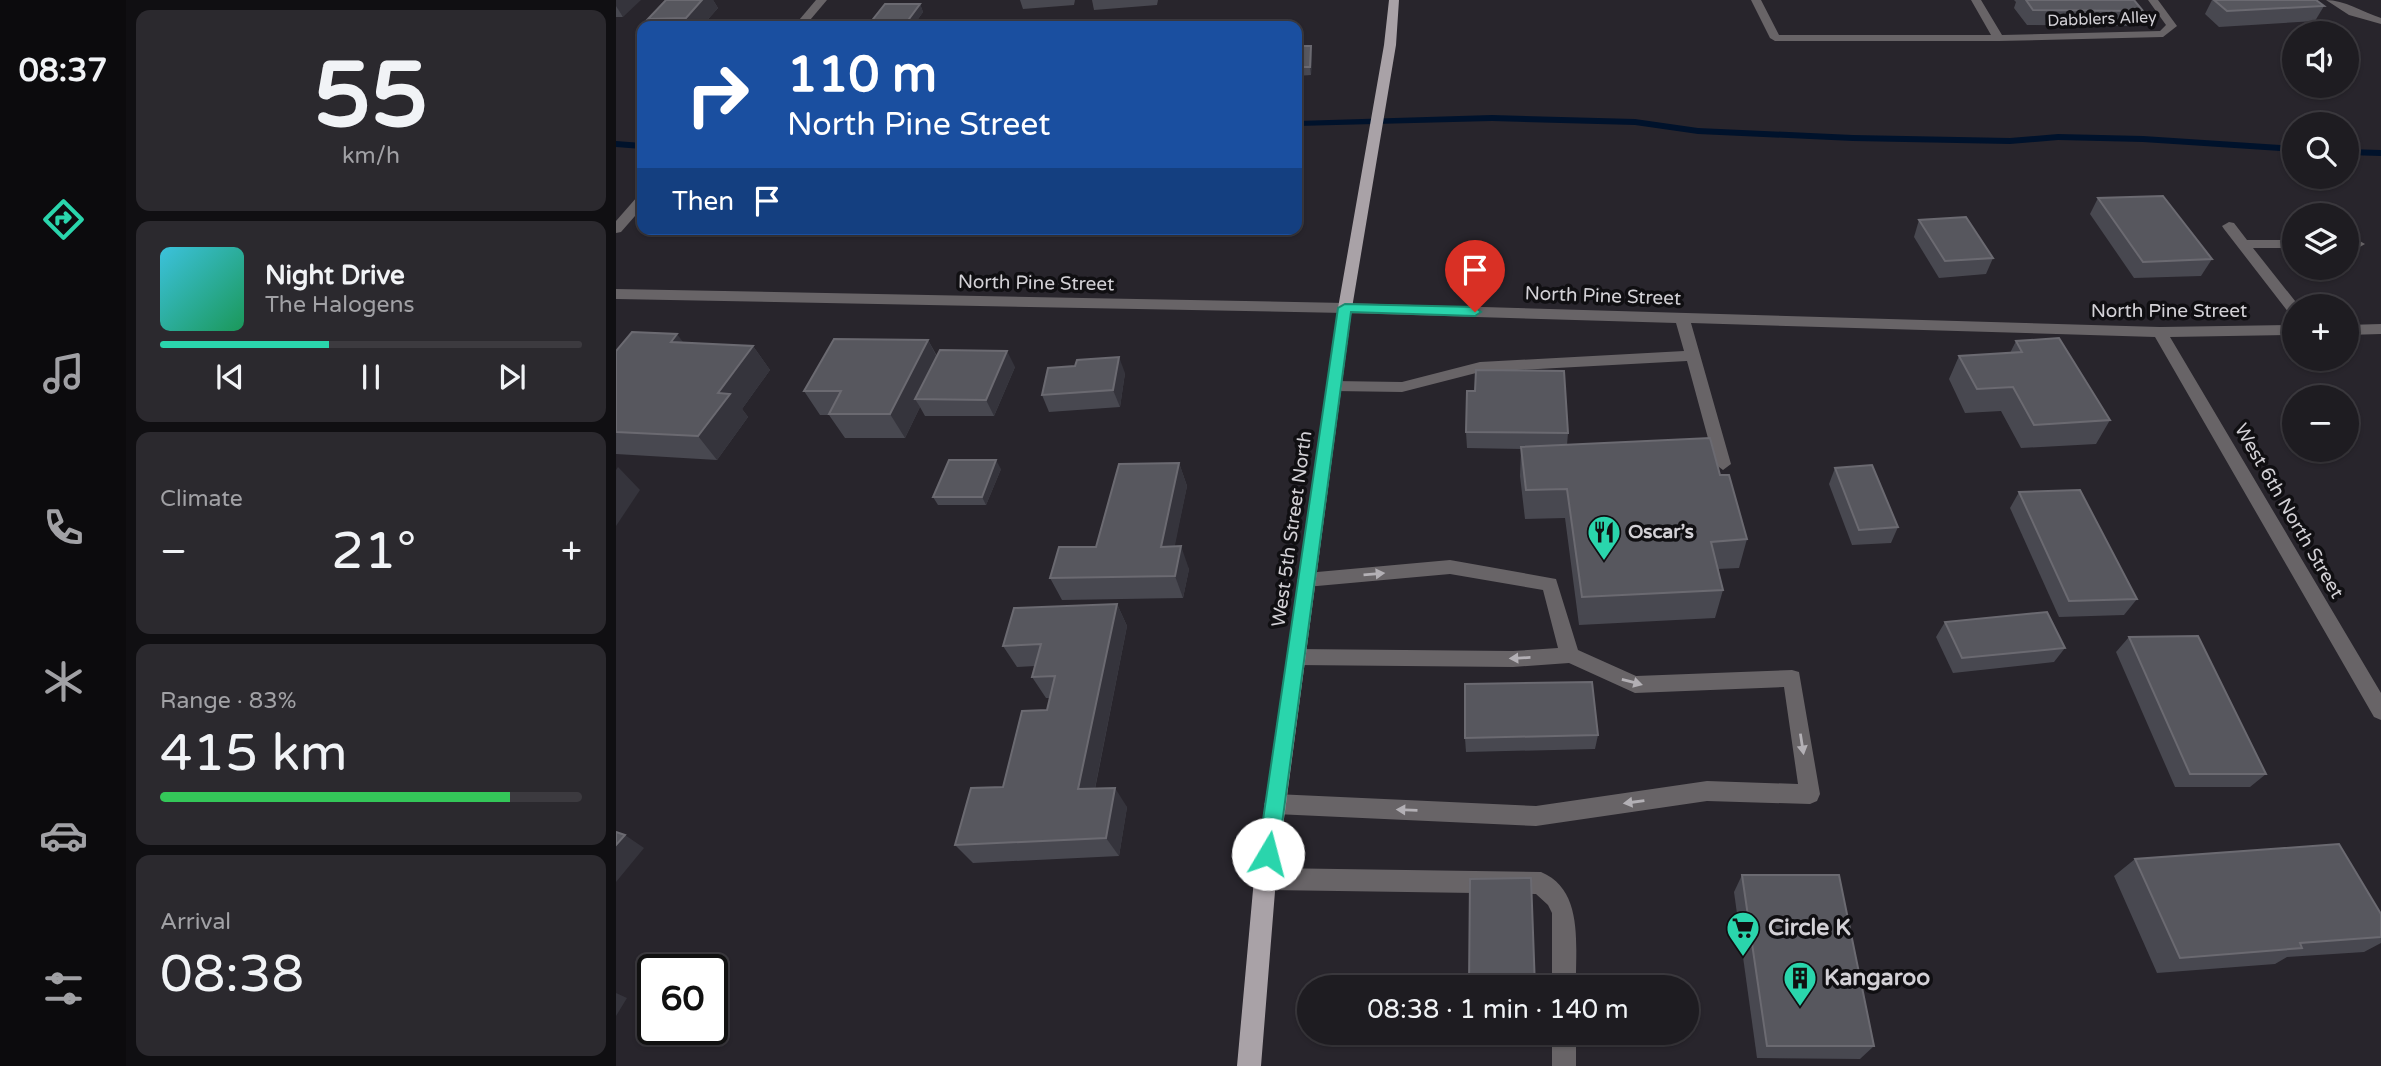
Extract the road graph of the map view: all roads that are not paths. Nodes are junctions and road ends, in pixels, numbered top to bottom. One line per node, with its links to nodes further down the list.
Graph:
1 (822, 0): 7 (street)
2 (1394, 0): 17 (main road, West 5th Street North)
3 (1756, 0): 9 (street)
4 (1976, 0): 9 (street)
5 (2153, 0): 9 (street, Dabblers Alley)
6 (2331, 0): 8 (street)
7 (803, 21)
8 (2381, 21)
9 (1998, 38)
10 (637, 206): 12 (street)
11 (2229, 226): 13 (street)
12 (616, 229)
13 (2242, 244): 14 (street); 16 (street)
14 (2282, 244)
15 (616, 294): 17 (street, North Pine Street)
16 (2282, 295)
17 (1345, 308): 18 (street, North Pine Street); 24 (main road, West 5th Street North)
18 (1682, 318): 22 (street, North Pine Street); 23 (street)
19 (2381, 329): 21 (street)
20 (2282, 330): 22 (street, North Pine Street)
21 (2359, 330)
22 (2160, 332): 29 (street, West 6th North Street)
23 (1693, 356): 24 (street); 25 (street)
24 (1334, 386): 26 (main road, West 5th Street North)
25 (1723, 464)
26 (1306, 580): 27 (street, one-way to 27); 28 (main road, West 5th Street North)
27 (1570, 655): 28 (street, one-way to 28); 30 (street, one-way to 30)
28 (1296, 657): 30 (main road, West 5th Street North)
29 (2381, 711)
30 (1275, 804): 31 (main road, West 5th Street North)
31 (1265, 879): 32 (street); 34 (main road, West 5th Street North)
32 (1564, 975)
33 (1564, 1045): 35 (street)
34 (1249, 1066)
35 (1564, 1066)

